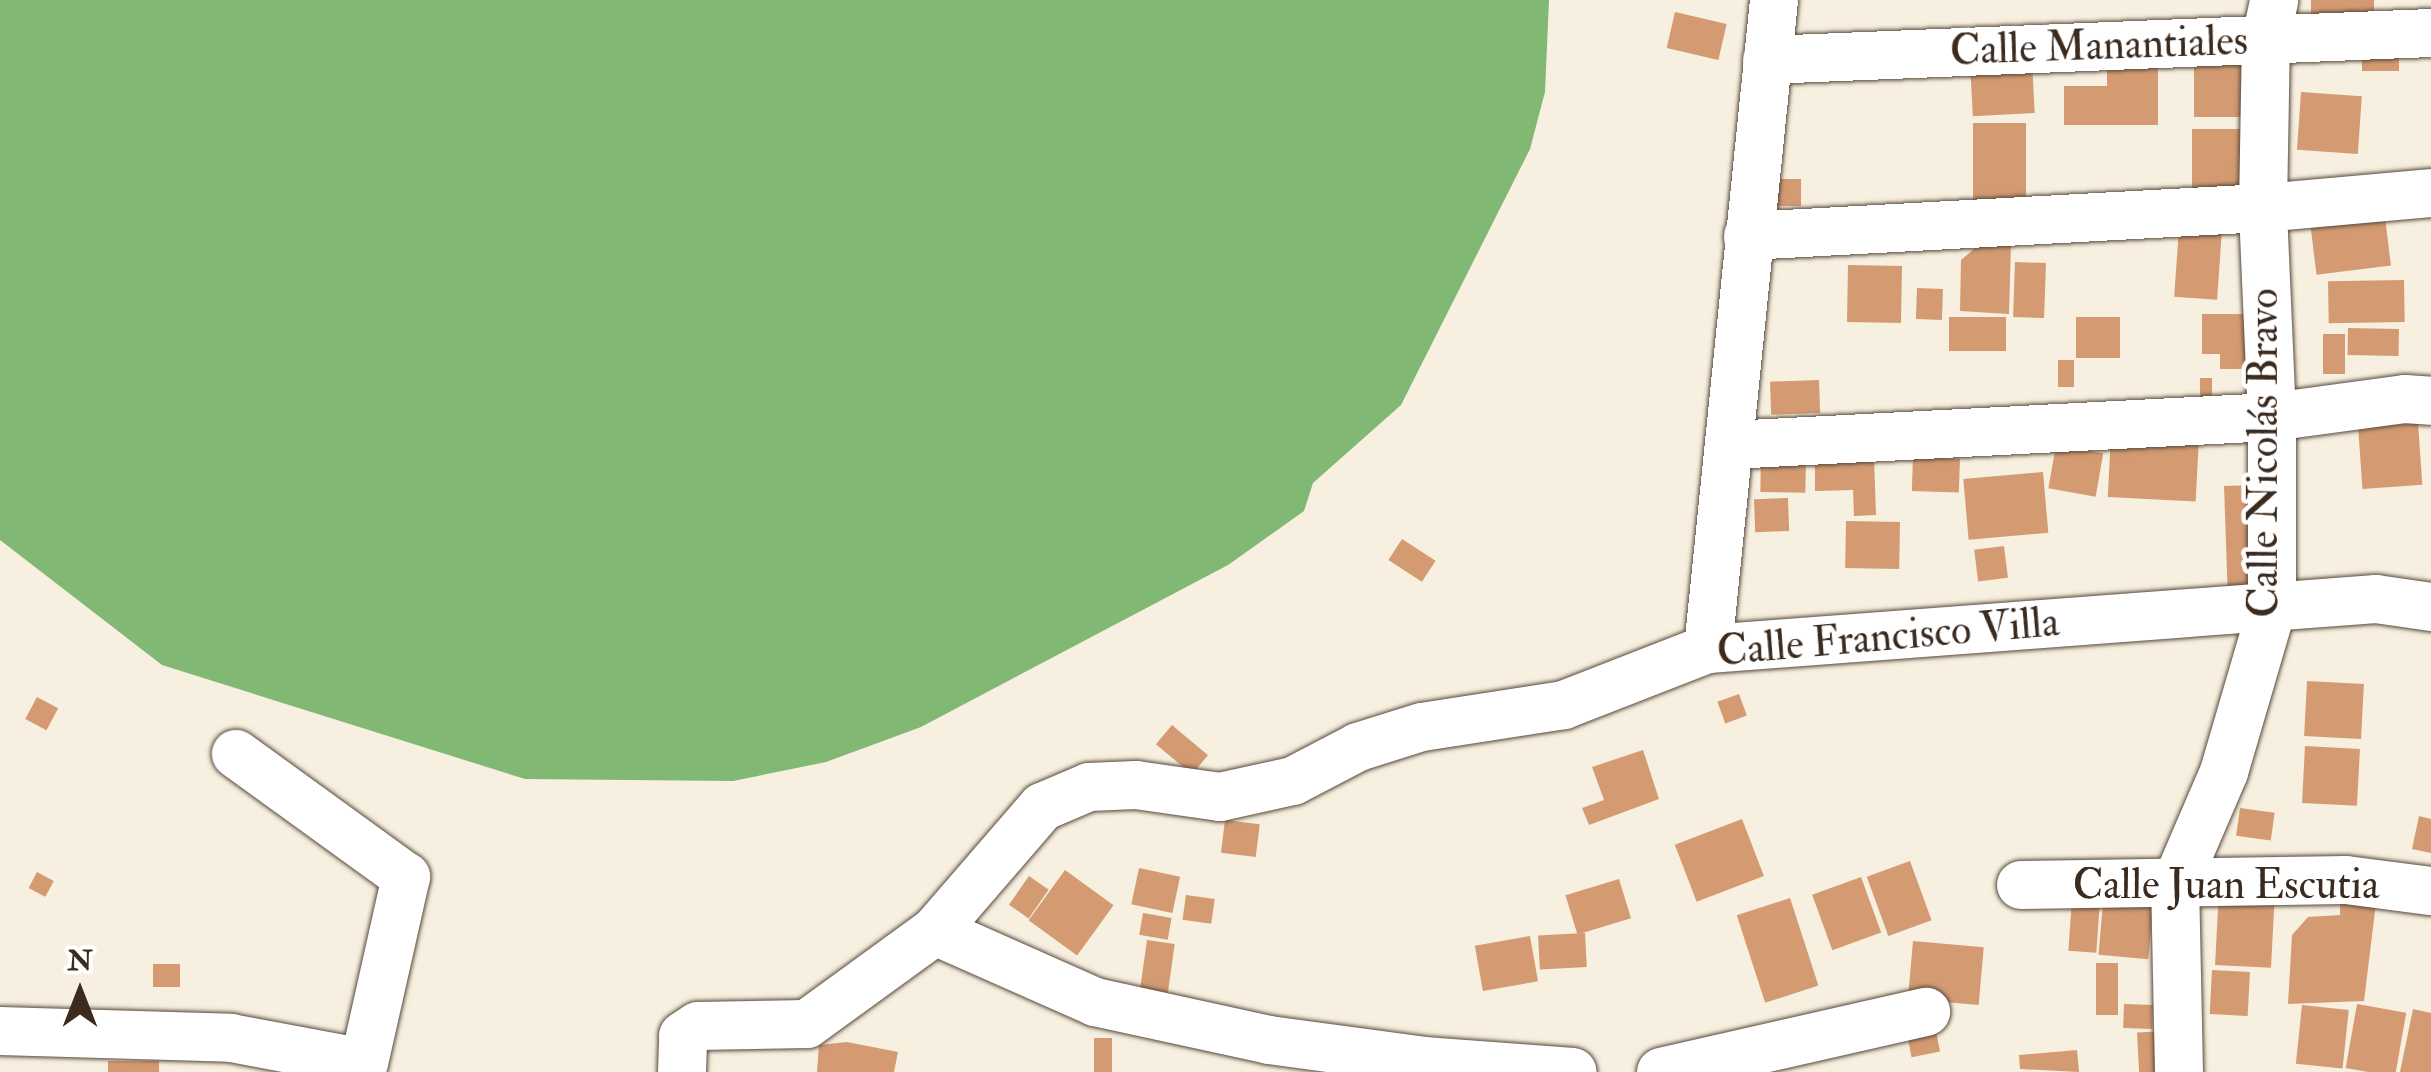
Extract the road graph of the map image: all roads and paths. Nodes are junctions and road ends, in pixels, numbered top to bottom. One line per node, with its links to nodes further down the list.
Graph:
1 (1774, 0): 4 (street)
2 (2270, 20): 3 (street, Calle Manantiales); 4 (street, Calle Manantiales); 6 (street, Calle Nicolás Bravo)
3 (2431, 33)
4 (1768, 60): 7 (street)
5 (2431, 193): 6 (street)
6 (2263, 208): 7 (street); 9 (street, Calle Nicolás Bravo)
7 (1748, 236): 10 (street)
8 (2431, 401): 9 (street)
9 (2272, 417): 10 (street); 12 (street, Calle Nicolás Bravo)
10 (1730, 446): 13 (street)
11 (2431, 607): 12 (street, Calle Francisco Villa)
12 (2272, 608): 13 (street, Calle Francisco Villa); 16 (street, Calle Nicolás Bravo)
13 (1708, 648): 18 (street, Calle Francisco Villa)
14 (236, 754): 20 (street)
15 (2021, 884): 16 (street, Calle Juan Escutia)
16 (2175, 886): 17 (street, Calle Juan Escutia); 24 (street, Calle Nicolás Bravo)
17 (2431, 891)
18 (935, 931): 21 (street, Calle Francisco Villa); 22 (street)
19 (1926, 1012): 23 (street)
20 (0, 1032)
21 (682, 1054)
22 (1573, 1072)
23 (1661, 1072)
24 (2179, 1072)

